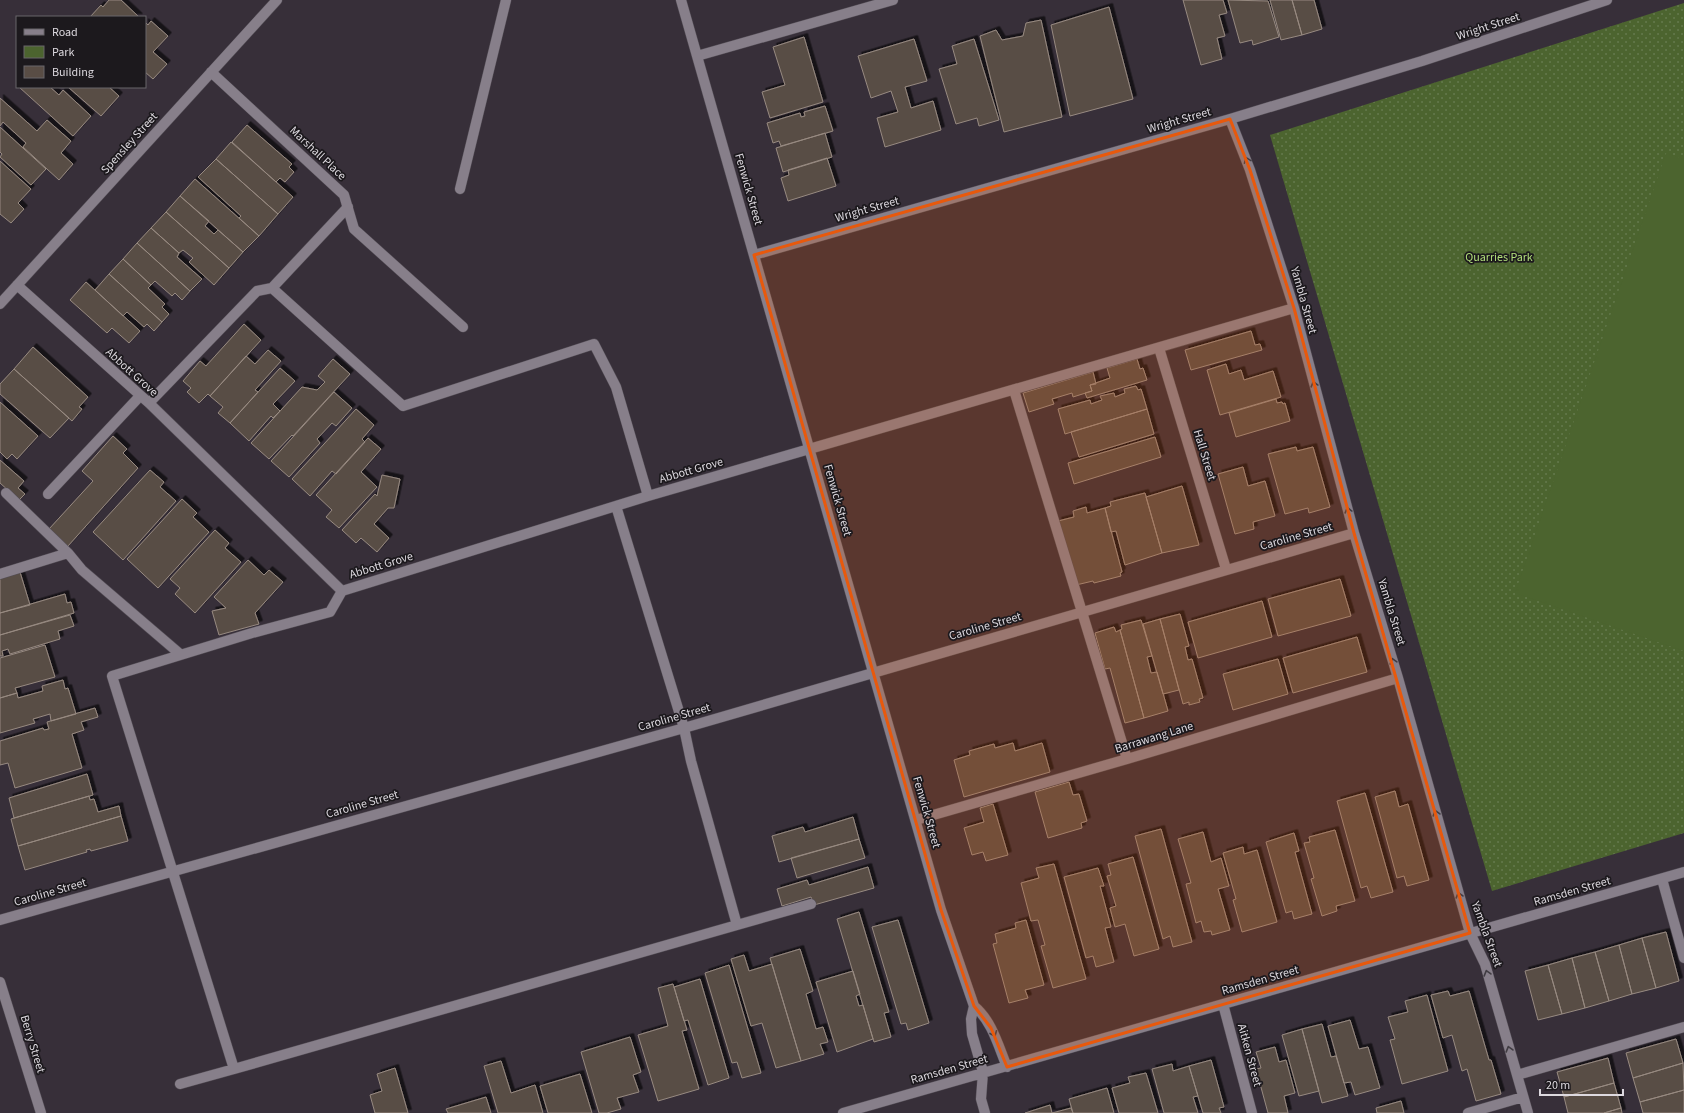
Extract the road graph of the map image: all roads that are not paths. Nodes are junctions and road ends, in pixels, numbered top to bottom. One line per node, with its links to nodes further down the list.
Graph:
1 (277, 0): 7 (street, Spensley Street)
2 (506, 0): 9 (street)
3 (681, 0): 6 (street, Fenwick Street)
4 (893, 0): 6 (street)
5 (1607, 0): 8 (street, Wright Street)
6 (697, 56): 11 (street, Fenwick Street)
7 (211, 72): 10 (street, Marshall Place); 12 (street, Spensley Street)
8 (1230, 119): 11 (street, Wright Street); 15 (street, Yambla Street, one-way to 8)
9 (460, 189)
10 (348, 207): 13 (street); 16 (street, Marshall Place)
11 (754, 255): 21 (street, Fenwick Street)
12 (17, 285): 14 (street, Spensley Street); 19 (street, Abbott Grove)
13 (272, 288): 20 (street); 24 (street)
14 (0, 304)
15 (1294, 308): 17 (street, Abbott Grove); 26 (street, Yambla Street, one-way to 15)
16 (462, 327)
17 (1159, 348): 18 (street, Abbott Grove); 28 (street, Hall Street)
18 (1014, 390): 21 (street, Abbott Grove); 31 (street)
19 (140, 396): 20 (street, Abbott Grove); 23 (street)
20 (148, 403): 30 (street, Abbott Grove)
21 (810, 450): 24 (street, Abbott Grove); 33 (street, Fenwick Street)
22 (6, 493): 27 (street)
23 (48, 494)
24 (648, 496): 25 (street, Abbott Grove)
25 (616, 506): 30 (street, Abbott Grove); 35 (street)
26 (1354, 533): 28 (street, Caroline Street); 34 (street, Yambla Street, one-way to 26)
27 (68, 553): 29 (street); 32 (street)
28 (1226, 569): 31 (street, Caroline Street)
29 (0, 574)
30 (342, 591): 32 (street)
31 (1082, 612): 33 (street, Caroline Street); 36 (street)
32 (180, 654): 38 (street)
33 (874, 672): 35 (street, Caroline Street); 37 (street, Fenwick Street)
34 (1398, 678): 36 (street, Barrawang Lane); 44 (street, Yambla Street, one-way to 34)
35 (684, 728): 38 (street, Caroline Street); 43 (street)
36 (1128, 759): 37 (street, Barrawang Lane)
37 (916, 820): 48 (street, Fenwick Street)
38 (172, 871): 42 (street, Caroline Street); 51 (street)
39 (1684, 872): 40 (street, Ramsden Street)
40 (1662, 879): 44 (street, Ramsden Street); 45 (street)
41 (811, 904): 43 (street)
42 (0, 920)
43 (737, 924): 51 (street)
44 (1470, 933): 47 (street, Ramsden Street); 53 (street, Yambla Street, one-way to 44)
45 (1684, 958)
46 (0, 982): 56 (street, Berry Street)
47 (1223, 1004): 50 (street, Ramsden Street); 59 (street, Aitken Street)
48 (974, 1006): 50 (street, Fenwick Street, one-way to 50); 52 (street, Fenwick Street)
49 (1684, 1027): 53 (street)
50 (1006, 1067): 52 (street, Ramsden Street)
51 (234, 1069): 54 (street)
52 (983, 1072): 57 (street, Ramsden Street); 58 (street)
53 (1517, 1075): 55 (street, Yambla Street)
54 (180, 1084)
55 (1523, 1097): 60 (street); 61 (street, Yambla Street)
56 (41, 1113)
57 (843, 1113)
58 (985, 1113)
59 (1252, 1113)
60 (1468, 1113)
61 (1528, 1113)

